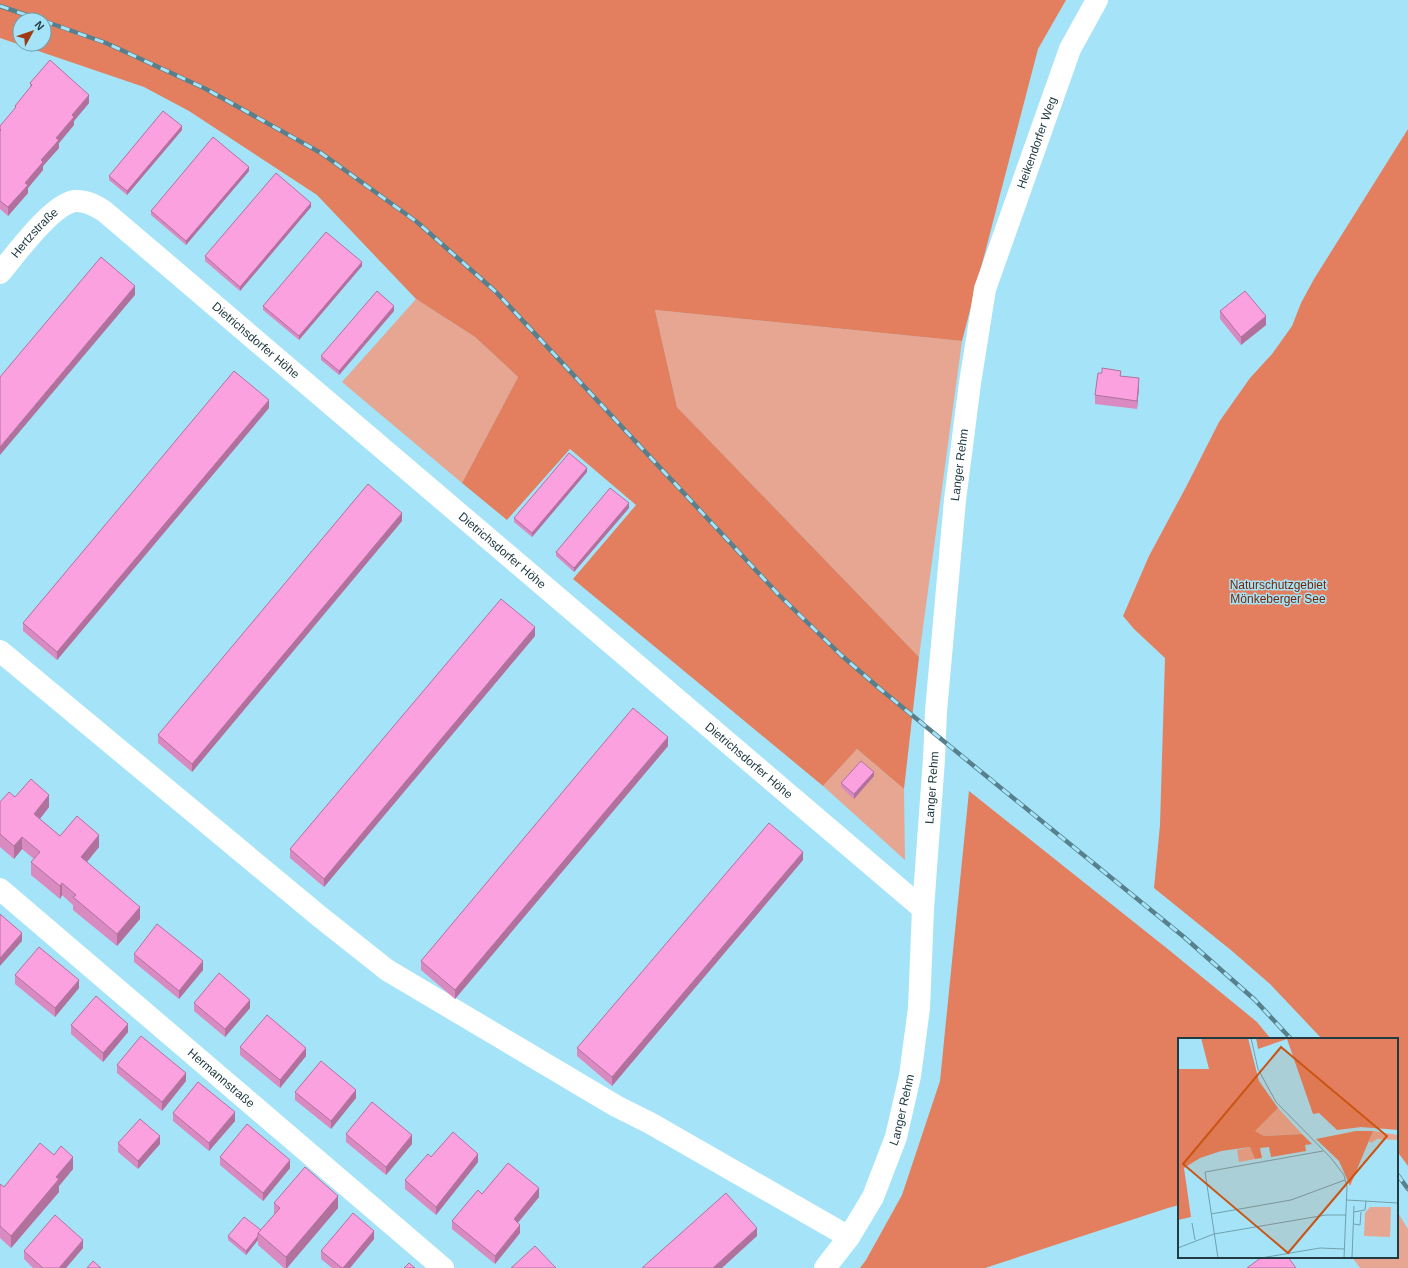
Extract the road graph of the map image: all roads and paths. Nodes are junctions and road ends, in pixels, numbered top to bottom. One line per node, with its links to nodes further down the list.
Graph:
1 (1097, 0): 4 (street, Heikendorfer Weg)
2 (76, 201): 3 (street, Hertzstraße); 7 (street, Dietrichsdorfer Höhe)
3 (0, 273)
4 (985, 289): 7 (street, Langer Rehm)
5 (0, 651): 8 (street)
6 (0, 889): 9 (street, Hermannstraße)
7 (923, 909): 8 (street, Langer Rehm)
8 (848, 1237): 10 (street, Langer Rehm)
9 (443, 1268)
10 (825, 1268)

